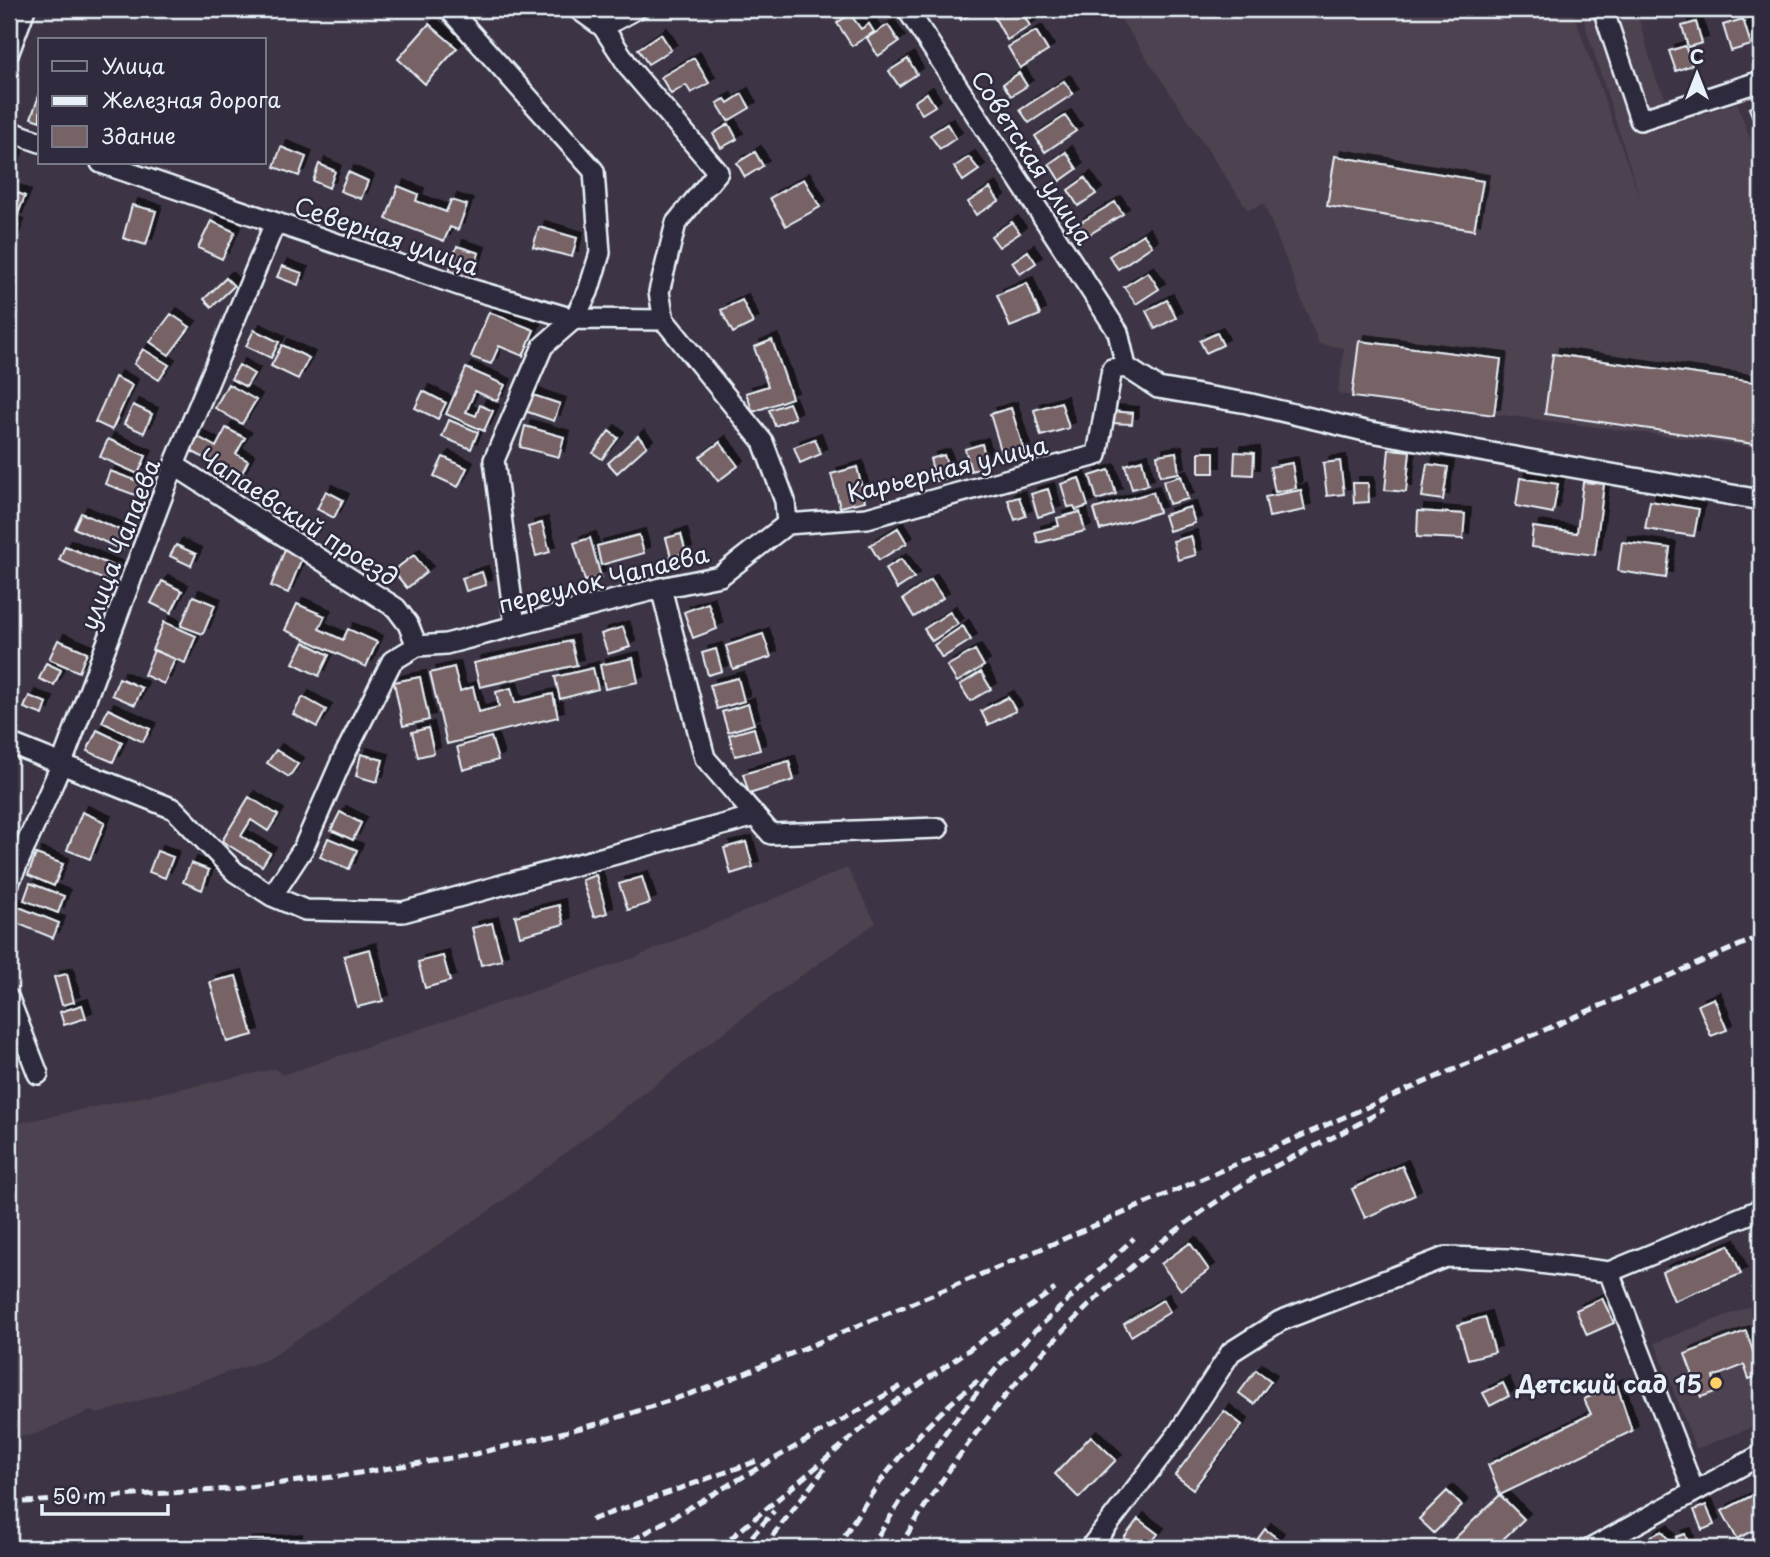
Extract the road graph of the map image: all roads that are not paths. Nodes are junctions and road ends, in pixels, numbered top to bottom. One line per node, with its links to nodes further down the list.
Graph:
1 (25, 9): 8 (street)
2 (449, 9): 14 (street)
3 (578, 9): 7 (street)
4 (636, 9): 7 (street)
5 (907, 9): 16 (street, Советская улица)
6 (1603, 9): 9 (street)
7 (603, 27): 15 (street)
8 (9, 52)
9 (1761, 81)
10 (9, 131): 11 (street)
11 (38, 141)
12 (104, 164): 13 (street, Северная улица)
13 (275, 223): 14 (street, Северная улица); 17 (street, улица Чапаева)
14 (574, 319): 15 (street, Северная улица); 21 (street)
15 (664, 320): 19 (street)
16 (1126, 367): 18 (street); 19 (street, Карьерная улица)
17 (174, 465): 22 (street, Чапаевский проезд); 24 (street, улица Чапаева)
18 (1761, 500)
19 (787, 524): 20 (street, переулок Чапаева)
20 (661, 588): 21 (street, переулок Чапаева); 25 (street)
21 (515, 626): 22 (street, переулок Чапаева)
22 (417, 646): 28 (street)
23 (9, 743): 24 (street)
24 (62, 763): 27 (street, улица Чапаева); 28 (street)
25 (755, 816): 26 (street); 28 (street)
26 (938, 828)
27 (9, 883)
28 (272, 896)
29 (9, 999): 30 (street)
30 (38, 1074)
31 (1761, 1209): 32 (street)
32 (1609, 1272): 34 (street); 35 (street)
33 (1761, 1455): 34 (street)
34 (1694, 1491): 36 (street)
35 (1090, 1548)
36 (1592, 1548)

